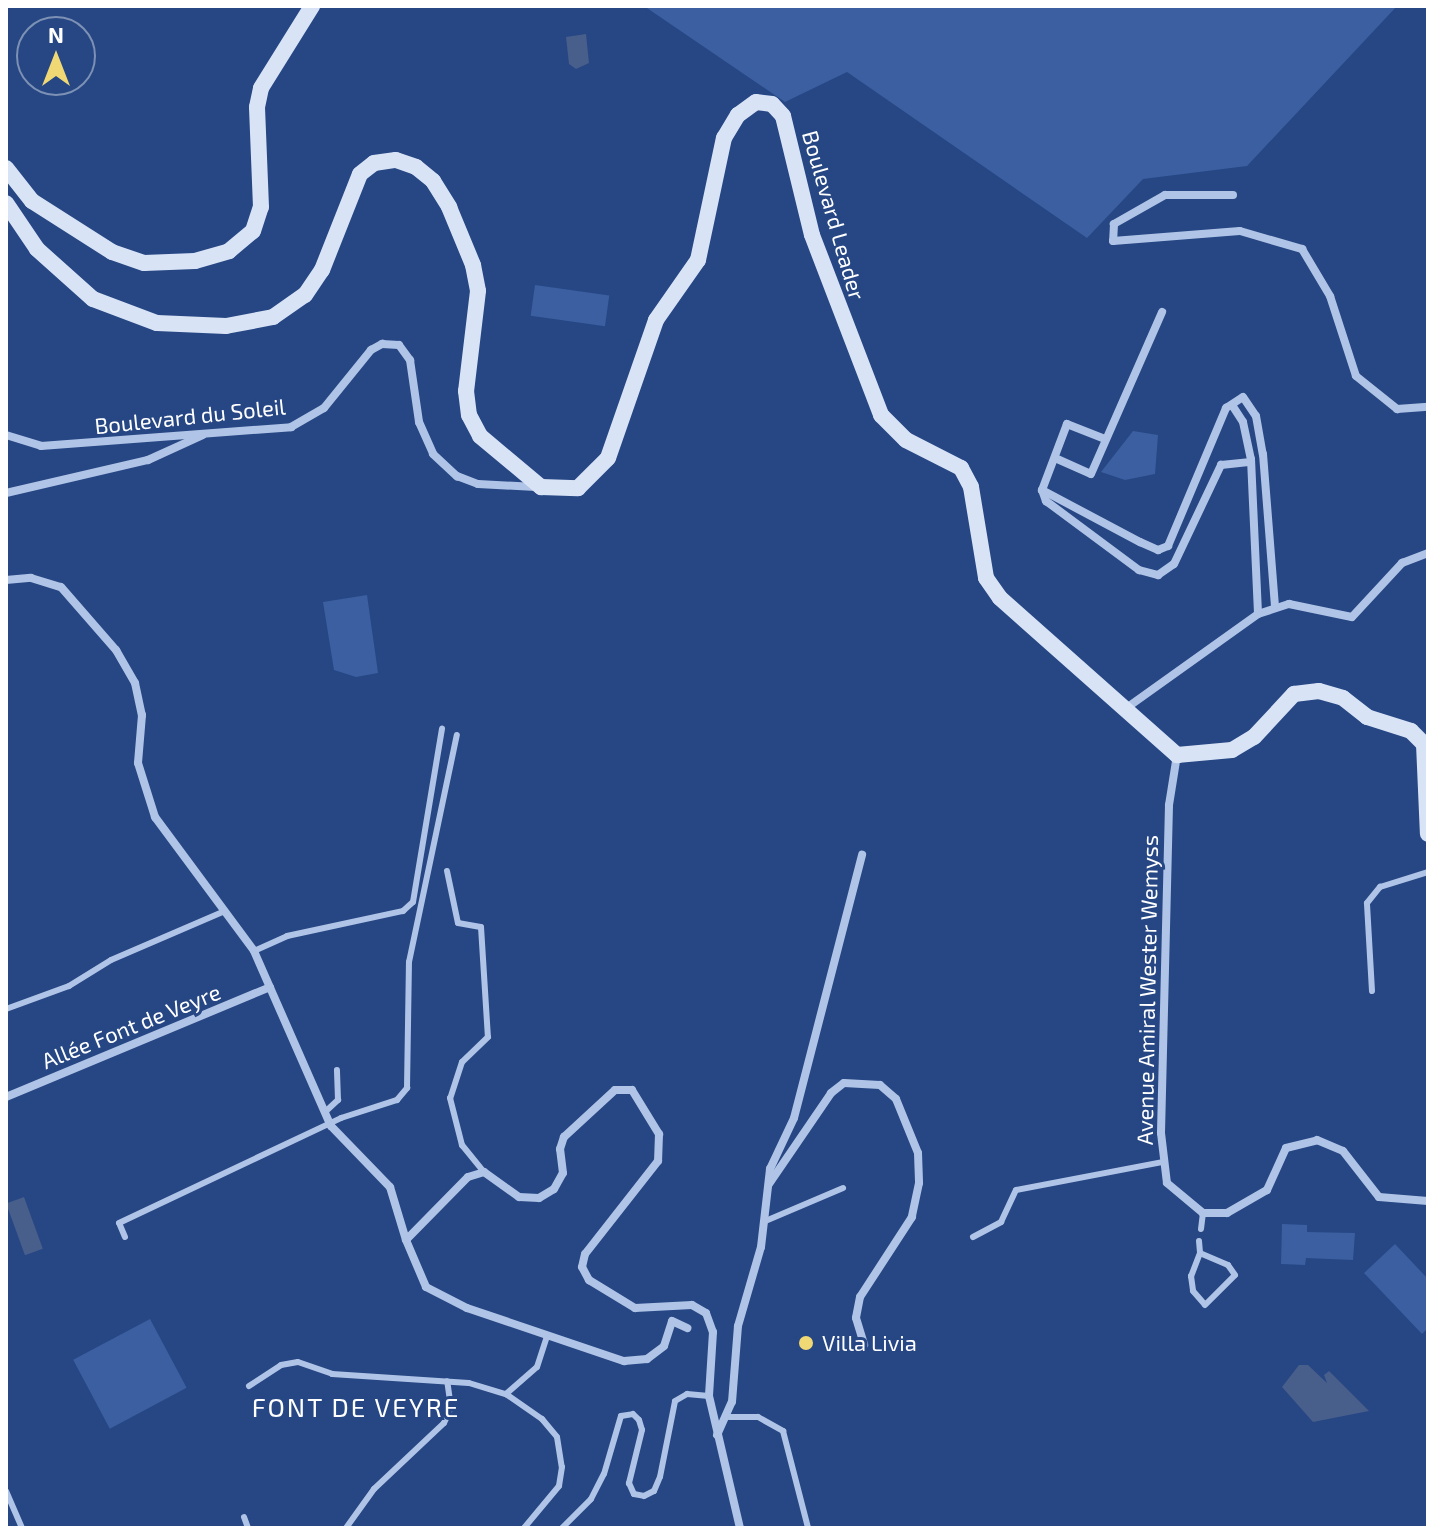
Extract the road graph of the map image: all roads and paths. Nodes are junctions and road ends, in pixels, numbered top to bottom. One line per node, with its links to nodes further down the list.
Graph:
1 (312, 6): 2 (street)
2 (6, 168)
3 (1233, 195): 7 (street)
4 (6, 203): 15 (street)
5 (1162, 312): 10 (street)
6 (1232, 405): 12 (street); 13 (street); 16 (street)
7 (1428, 407)
8 (204, 434): 9 (street, Boulevard du Soleil); 15 (street, Boulevard du Soleil); 17 (street)
9 (6, 435)
10 (1105, 439): 11 (street); 11 (street)
11 (1055, 458): 16 (street)
12 (1251, 462): 14 (street); 16 (street)
13 (1266, 485): 14 (street); 20 (street)
14 (1252, 486): 21 (street)
15 (541, 487): 22 (street, Boulevard Leader)
16 (1042, 490)
17 (6, 493)
18 (1428, 553): 20 (street)
19 (6, 580): 30 (street)
20 (1275, 607): 21 (street)
21 (1258, 614): 22 (street)
22 (1125, 709): 25 (street, Boulevard Leader)
23 (442, 728): 31 (lane)
24 (457, 735): 38 (lane)
25 (1177, 755): 26 (street); 39 (street, Avenue Amiral Wester Wemyss)
26 (1428, 834)
27 (862, 855): 41 (street)
28 (447, 871): 40 (lane)
29 (1428, 872): 33 (lane)
30 (225, 911): 31 (street); 34 (lane)
31 (254, 951): 32 (street)
32 (270, 987): 36 (street, Allée Font de Veyre); 37 (street)
33 (1372, 991)
34 (6, 1009)
35 (337, 1070): 37 (lane)
36 (6, 1097)
37 (325, 1112): 38 (street)
38 (331, 1126): 47 (lane); 49 (street)
39 (1163, 1162): 44 (street, Avenue Amiral Wester Wemyss); 48 (lane)
40 (484, 1172): 49 (street); 58 (street)
41 (766, 1187): 45 (street); 54 (street)
42 (843, 1188): 45 (lane)
43 (1428, 1201): 44 (street)
44 (1203, 1213): 46 (lane)
45 (763, 1222): 59 (street)
46 (1201, 1229)
47 (125, 1237)
48 (973, 1237)
49 (406, 1240): 53 (street)
50 (1199, 1241): 51 (lane)
51 (1200, 1253): 51 (lane)
52 (687, 1328): 53 (street)
53 (547, 1337): 57 (lane)
54 (864, 1345)
55 (447, 1381): 56 (lane); 57 (lane); 65 (lane)
56 (249, 1386)
57 (506, 1394): 66 (lane)
58 (709, 1396): 60 (street); 67 (lane)
59 (729, 1417): 60 (street); 69 (lane)
60 (717, 1435): 68 (street)
61 (6, 1491): 63 (lane)
62 (244, 1517): 64 (lane)
63 (22, 1528)
64 (248, 1528)
65 (346, 1528)
66 (524, 1528)
67 (562, 1528)
68 (740, 1528)
69 (808, 1528)

